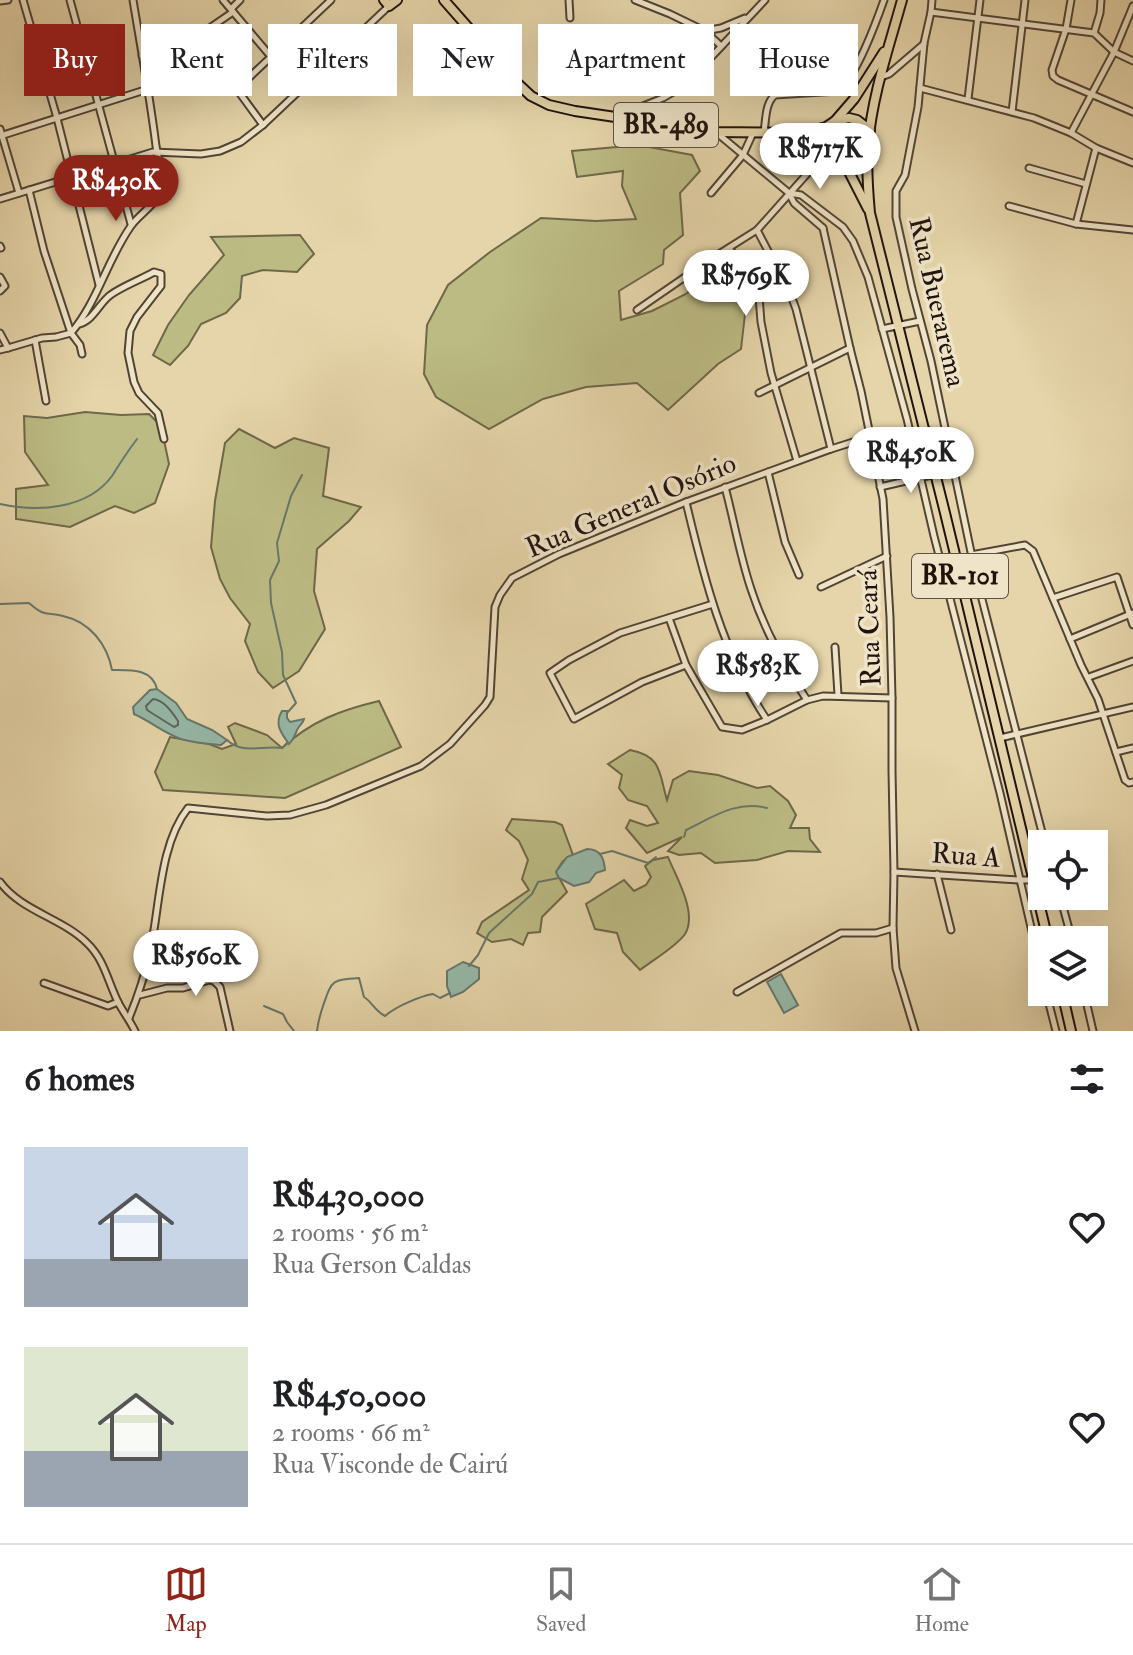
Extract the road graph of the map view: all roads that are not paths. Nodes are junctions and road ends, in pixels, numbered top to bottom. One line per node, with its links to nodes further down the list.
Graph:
1 (8, 0): 19 (street)
2 (23, 0): 57 (street)
3 (70, 0): 53 (street)
4 (133, 0): 39 (street)
5 (223, 0): 22 (street)
6 (240, 0): 22 (street)
7 (331, 0): 28 (street)
8 (444, 0): 56 (main road, BR-489)
9 (569, 0): 25 (street)
10 (635, 0): 30 (street)
11 (765, 0): 24 (street)
12 (884, 0): 65 (street)
13 (902, 0): 37 (main road, BR-101)
14 (932, 0): 23 (street, Rua Buerarema)
15 (980, 0): 26 (street)
16 (1025, 0): 31 (street)
17 (1071, 0): 33 (street)
18 (1101, 0): 34 (street)
19 (0, 1)
20 (390, 2): 29 (street)
21 (1133, 6): 40 (street)
22 (232, 11): 27 (street); 41 (street)
23 (931, 12): 26 (street); 36 (street, Rua Buerarema)
24 (749, 17): 32 (street); 38 (street)
25 (570, 18)
26 (978, 18): 31 (street); 52 (street)
27 (214, 24)
28 (306, 24)
29 (368, 24)
30 (691, 24)
31 (1023, 24): 33 (street); 54 (street)
32 (714, 29)
33 (1066, 29): 34 (street); 48 (street)
34 (1094, 33): 40 (street)
35 (714, 39): 38 (street)
36 (924, 43): 45 (street); 46 (street, Rua Buerarema)
37 (889, 45): 45 (main road, BR-101); 58 (main road, BR-489)
38 (721, 46): 56 (street)
39 (141, 50)
40 (1114, 52): 43 (street); 48 (street)
41 (268, 54)
42 (268, 61): 44 (street)
43 (1133, 61)
44 (252, 75)
45 (880, 77): 61 (main road, BR-101)
46 (920, 88): 52 (street); 98 (street, Rua Buerarema)
47 (141, 91): 53 (street)
48 (1092, 93): 55 (street); 67 (street)
49 (149, 96): 72 (street)
50 (242, 96): 59 (street)
51 (295, 96): 59 (street)
52 (968, 99): 54 (street)
53 (98, 105): 57 (street); 76 (street)
54 (1012, 112): 67 (street)
55 (1133, 112)
56 (615, 117): 62 (main road, BR-489)
57 (57, 118): 63 (street); 78 (street)
58 (835, 121): 60 (main road, BR-489); 61 (main road)
59 (263, 125): 72 (street)
60 (826, 127): 66 (main road, BR-489); 68 (main road)
61 (870, 130): 69 (main road, BR-101)
62 (716, 132): 64 (main road, BR-489); 73 (street)
63 (1, 133): 81 (street)
64 (753, 133): 65 (main road, BR-489); 73 (street)
65 (764, 133): 66 (main road, BR-489)
66 (805, 133): 68 (main road, BR-489)
67 (1071, 133): 71 (street)
68 (825, 141): 70 (main road, BR-489)
69 (868, 144): 70 (main road); 86 (main road, BR-101)
70 (834, 147): 86 (main road, BR-489)
71 (1096, 148): 75 (street); 79 (street)
72 (157, 151): 76 (street); 89 (street)
73 (743, 155): 82 (street); 83 (street)
74 (823, 156): 83 (street)
75 (1133, 163)
76 (114, 165): 78 (street); 89 (street)
77 (1029, 168): 79 (street)
78 (71, 177): 80 (street); 95 (street)
79 (1086, 184): 88 (street)
80 (29, 190): 81 (street); 103 (street)
81 (19, 193): 84 (street)
82 (711, 193)
83 (789, 193): 87 (street); 90 (street); 91 (street)
84 (0, 199)
85 (1009, 206): 88 (street)
86 (870, 213): 100 (main road, BR-101)
87 (837, 223): 90 (street); 101 (street)
88 (1076, 224): 92 (street)
89 (131, 225): 95 (street)
90 (823, 228): 106 (street, Rua Ceará)
91 (757, 230): 93 (street); 109 (street)
92 (1133, 230)
93 (729, 248): 97 (street); 110 (street)
94 (0, 277): 96 (street)
95 (99, 286): 99 (street)
96 (0, 291)
97 (637, 310)
98 (920, 321): 100 (street); 116 (street, Rua Buerarema)
99 (79, 324): 103 (street); 115 (street)
100 (897, 326): 101 (street); 113 (main road, BR-101)
101 (882, 329): 121 (street)
102 (0, 333): 105 (street)
103 (71, 333): 104 (street); 108 (street)
104 (35, 340): 105 (street); 112 (street)
105 (8, 348): 107 (street)
106 (850, 348): 109 (street); 114 (street, Rua Ceará)
107 (0, 350)
108 (82, 354)
109 (810, 367): 110 (street); 117 (street)
110 (774, 386): 111 (street); 118 (street)
111 (759, 393)
112 (46, 401)
113 (923, 428): 116 (street); 120 (main road, BR-101)
114 (869, 437): 117 (street, Rua General Osório); 123 (street, Rua Ceará)
115 (164, 439)
116 (947, 442): 120 (street); 125 (street, Rua Buerarema)
117 (831, 449): 118 (street, Rua General Osório)
118 (797, 461): 119 (street, Rua General Osório)
119 (768, 472): 122 (street, Rua General Osório); 127 (street)
120 (936, 474): 121 (street); 142 (main road, BR-101)
121 (922, 478): 123 (street); 141 (street)
122 (725, 487): 124 (street, Rua General Osório); 143 (street)
123 (880, 487): 126 (street, Rua Ceará)
124 (686, 502): 130 (street); 164 (street, Rua General Osório)
125 (971, 555): 129 (street); 147 (street, Rua Buerarema)
126 (887, 556): 128 (street); 140 (street, Rua Ceará)
127 (799, 575)
128 (821, 587)
129 (1053, 598): 131 (street); 134 (street)
130 (713, 604): 132 (street); 146 (street)
131 (1131, 613): 133 (street); 134 (street)
132 (669, 618): 137 (street); 137 (street)
133 (1133, 625)
134 (1070, 639): 138 (street)
135 (835, 647): 139 (street)
136 (1133, 661): 138 (street)
137 (686, 665): 146 (street)
138 (1088, 678): 145 (street)
139 (838, 695): 140 (street); 143 (street)
140 (892, 698): 154 (street, Rua Ceará)
141 (975, 699): 142 (street); 156 (street)
142 (990, 699): 148 (main road, BR-101)
143 (807, 700): 146 (street)
144 (1133, 707): 145 (street)
145 (1104, 715): 147 (street); 150 (street)
146 (767, 720)
147 (1016, 735): 148 (street); 152 (street, Rua Buerarema)
148 (1000, 738): 153 (main road, BR-101)
149 (1133, 748): 150 (street)
150 (1116, 752): 151 (street)
151 (1133, 782)
152 (1041, 830)
153 (1028, 852)
154 (894, 872): 155 (street, Rua A); 160 (street, Rua Ceará)
155 (937, 874): 156 (street, Rua A); 161 (street)
156 (1019, 880): 157 (street, Rua A); 159 (street)
157 (1028, 880)
158 (0, 882): 165 (street)
159 (1030, 926)
160 (893, 928): 163 (street); 172 (street, Rua Ceará)
161 (951, 930)
162 (44, 983): 165 (street)
163 (737, 992)
164 (139, 995): 169 (street, Rua General Osório); 171 (street)
165 (118, 1002): 169 (street)
166 (1050, 1006): 173 (street)
167 (1065, 1006): 174 (main road)
168 (1087, 1006): 175 (street)
169 (129, 1018): 170 (street)
170 (135, 1031)
171 (230, 1031)
172 (915, 1031)
173 (1056, 1031)
174 (1071, 1031)
175 (1093, 1031)

